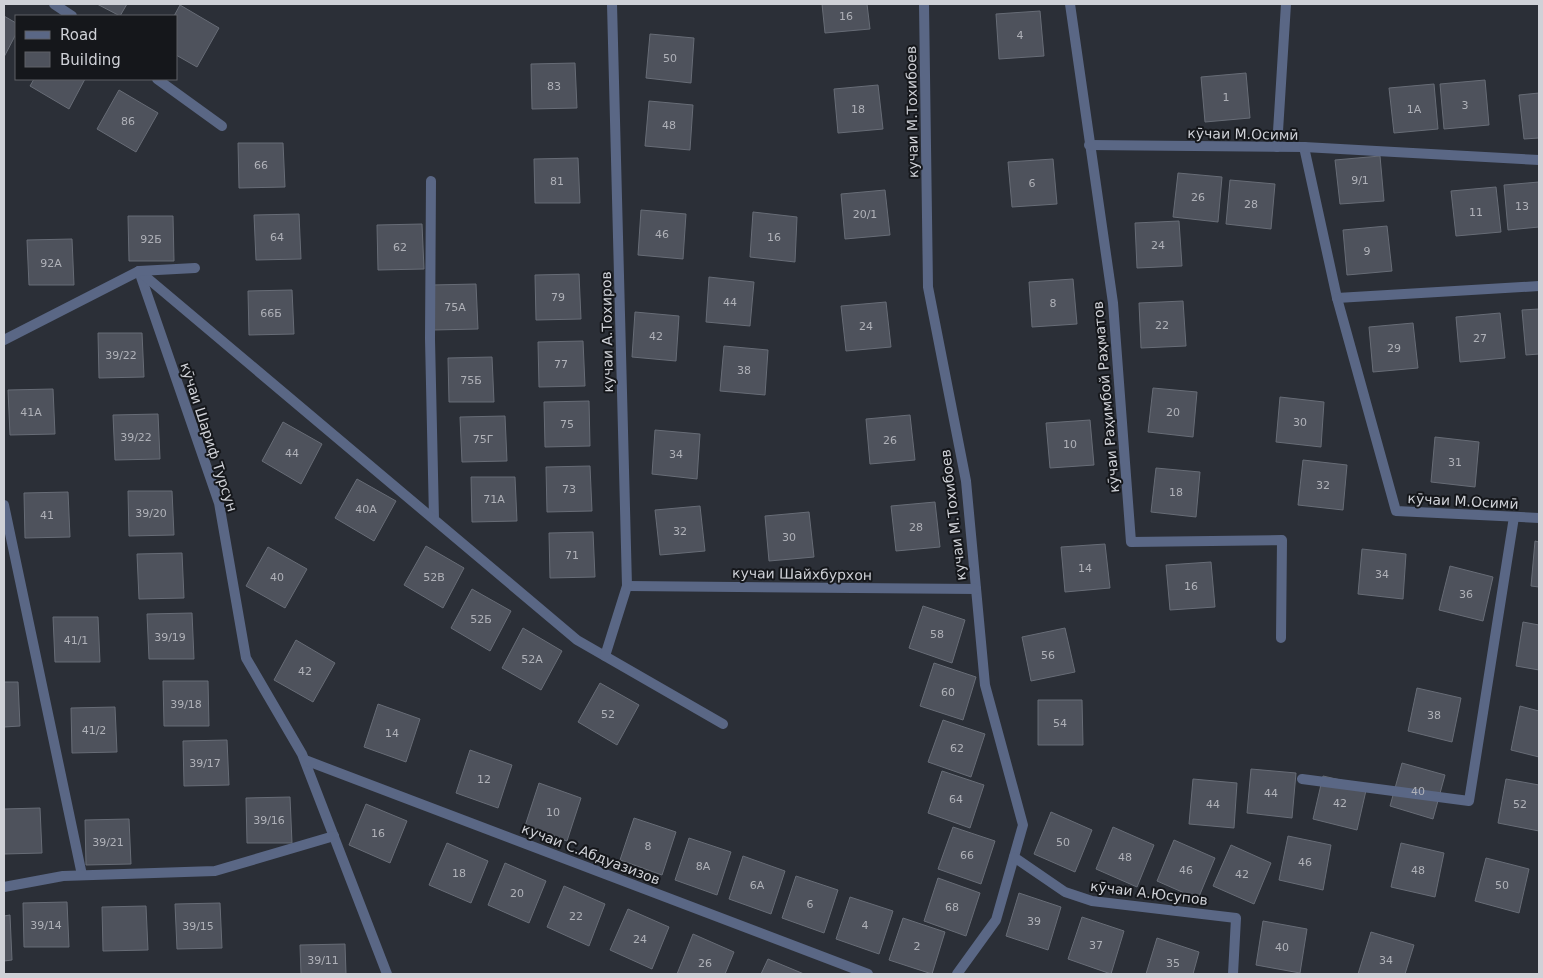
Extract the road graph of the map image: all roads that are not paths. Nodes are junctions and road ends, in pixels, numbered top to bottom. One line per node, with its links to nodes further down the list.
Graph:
1 (54, 4): 6 (street)
2 (612, 4): 23 (street, кучаи А.Тохиров)
3 (924, 4): 24 (street, кучаи М.Тохибоев)
4 (1070, 4): 9 (street, кӯчаи Раҳимбой Раҳматов)
5 (1286, 4): 10 (street)
6 (70, 15)
7 (158, 80): 8 (street)
8 (222, 126)
9 (1089, 146): 10 (street, кӯчаи М.Осимӣ); 25 (street, кӯчаи Раҳимбой Раҳматов)
10 (1277, 147): 11 (street, кӯчаи М.Осимӣ)
11 (1304, 147): 12 (street); 17 (street, кӯчаи М.Осимӣ)
12 (1539, 160)
13 (431, 181): 22 (street)
14 (195, 268): 15 (street)
15 (139, 271): 18 (street); 22 (street); 28 (street, кӯчаи Шариф Турсун)
16 (1539, 286): 17 (street)
17 (1337, 298): 20 (street, кӯчаи М.Осимӣ)
18 (4, 340)
19 (4, 505): 32 (street)
20 (1514, 517): 21 (street, кӯчаи М.Осимӣ); 29 (street)
21 (1539, 518)
22 (434, 519): 26 (street)
23 (627, 586): 24 (street, кучаи Шайхбурхон); 26 (street, кучаи А.Тохиров)
24 (976, 589): 31 (street, кучаи М.Тохибоев)
25 (1281, 638)
26 (605, 656): 27 (street)
27 (723, 724)
28 (305, 760): 30 (street, кӯчаи Шариф Турсун); 35 (street, кучаи С.Абдуазизов)
29 (1302, 779)
30 (334, 836): 32 (street); 34 (street, кӯчаи Шариф Турсун)
31 (1014, 857): 36 (street, кучаи М.Тохибоев); 37 (street, кӯчаи А.Юсупов)
32 (82, 875): 33 (street)
33 (4, 887)
34 (387, 974)
35 (868, 974)
36 (957, 974)
37 (1234, 974)

